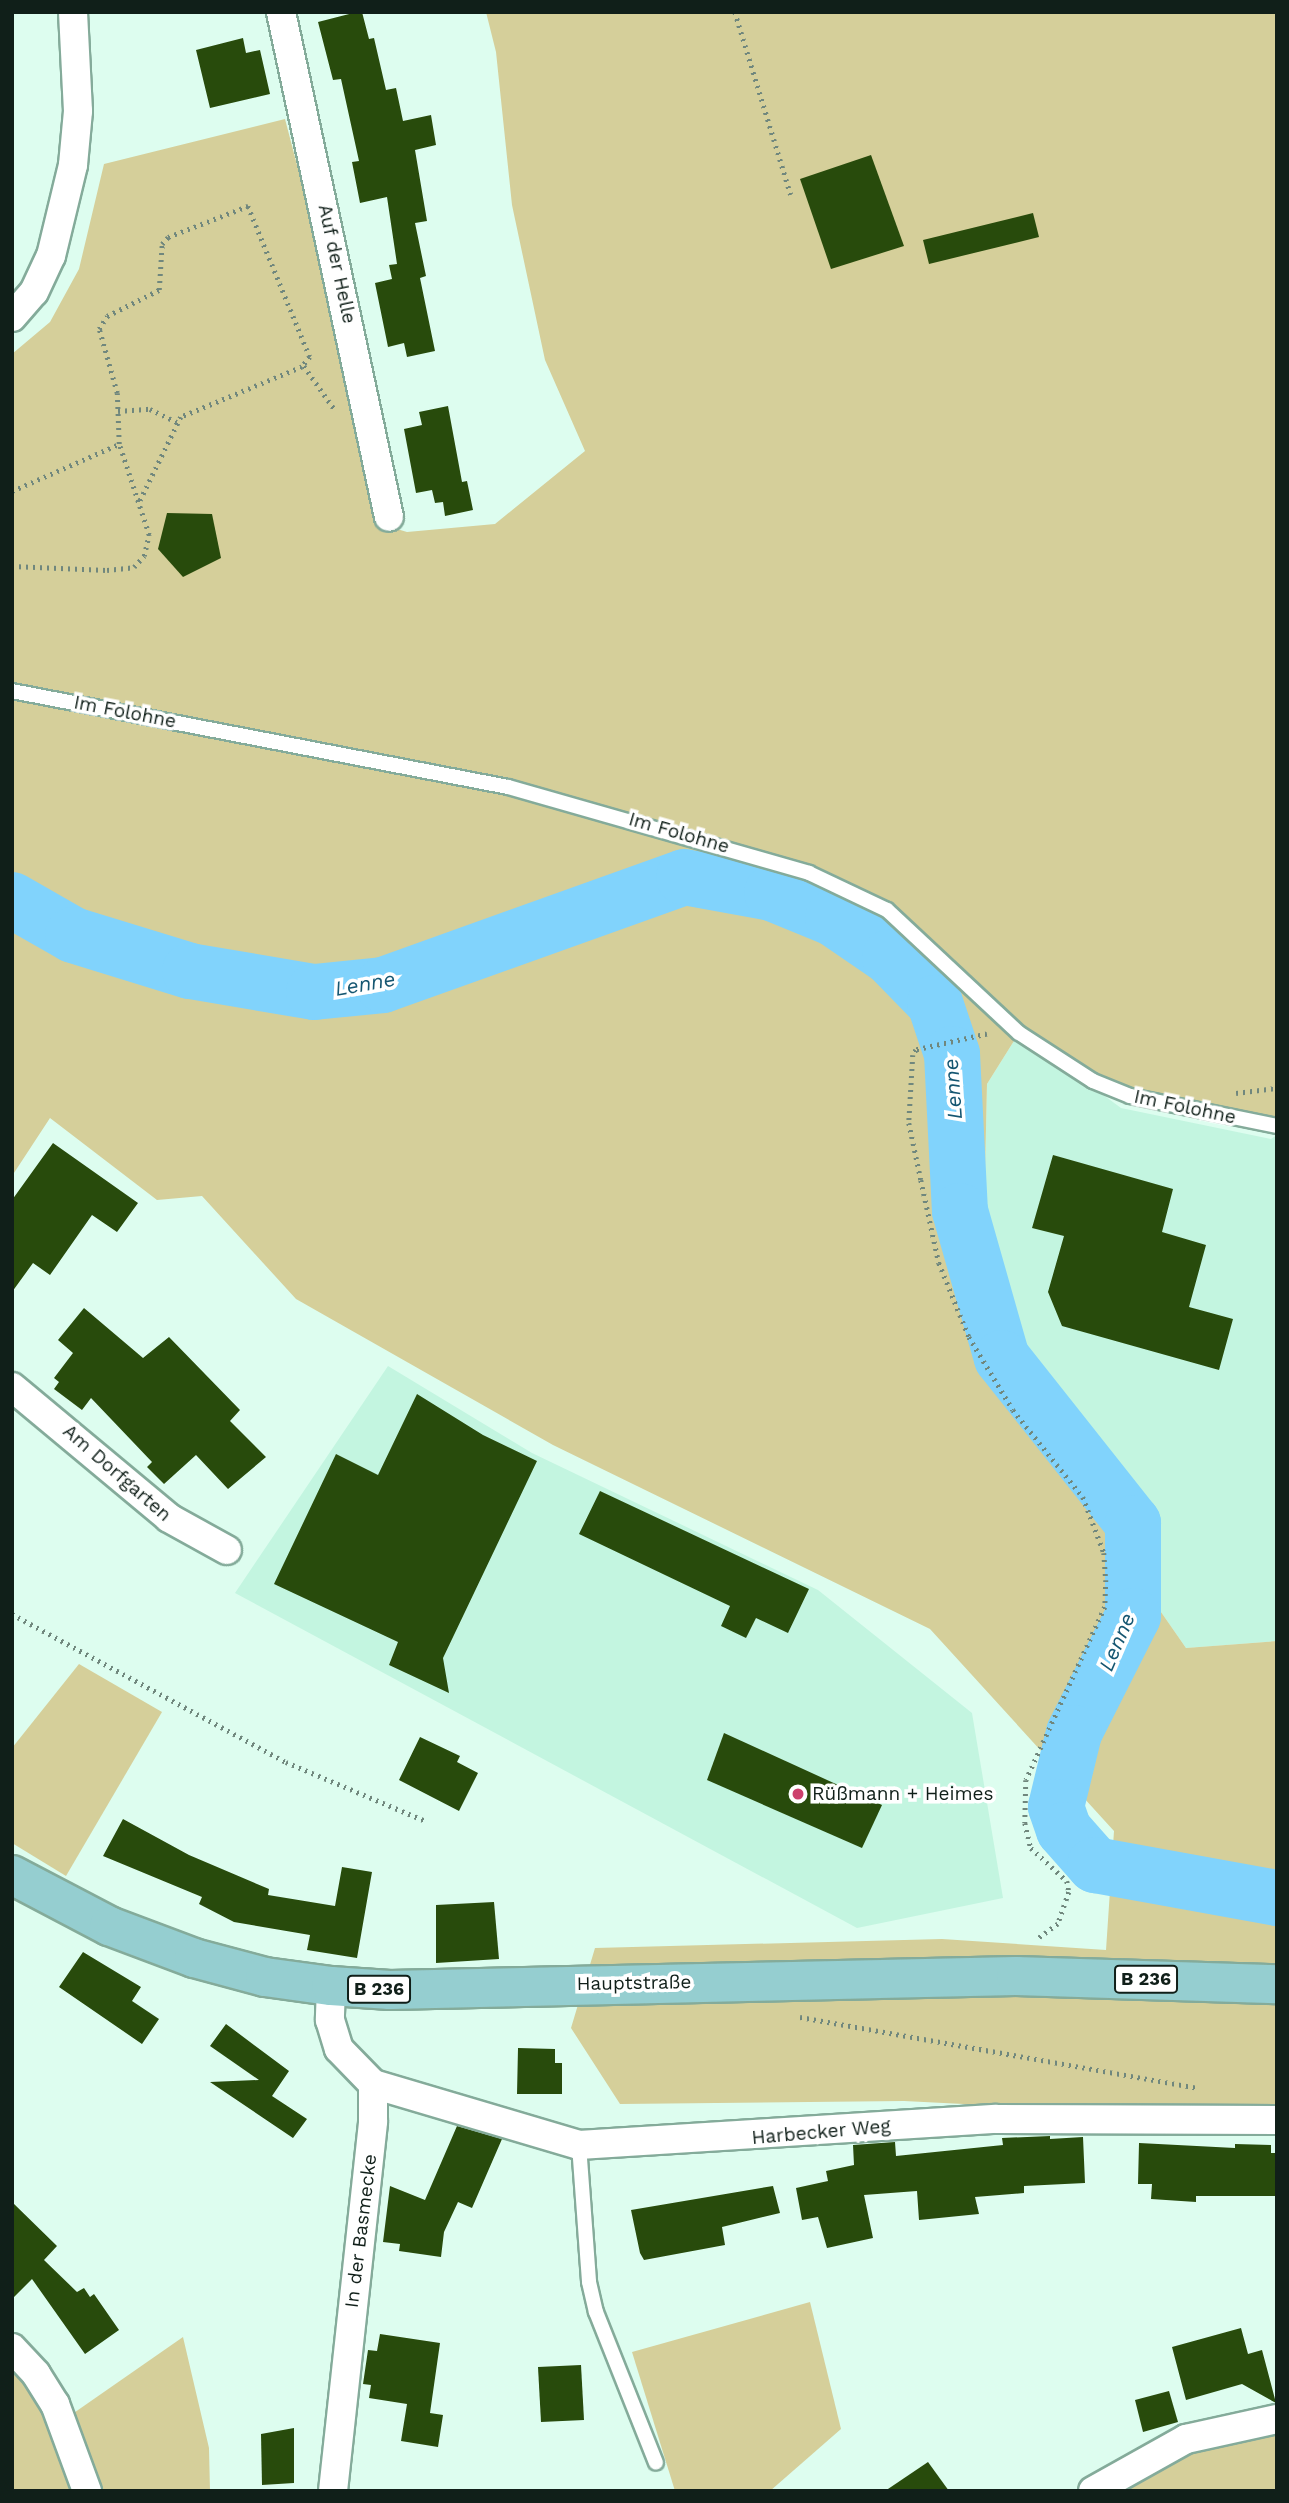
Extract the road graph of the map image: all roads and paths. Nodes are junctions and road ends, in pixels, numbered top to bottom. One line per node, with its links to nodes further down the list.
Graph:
1 (73, 12): 5 (street)
2 (281, 12): 11 (street, Auf der Helle)
3 (735, 12): 4 (path)
4 (791, 195)
5 (12, 317)
6 (118, 411): 7 (path); 7 (path); 8 (path)
7 (177, 422): 10 (path)
8 (119, 444): 9 (path); 10 (path)
9 (12, 491)
10 (139, 503): 12 (path)
11 (389, 517)
12 (12, 566)
13 (12, 691): 15 (lane, Im Folohne)
14 (993, 1032): 21 (path)
15 (1277, 1126)
16 (12, 1387): 17 (street, Am Dorfgarten)
17 (227, 1550)
18 (12, 1614): 19 (path)
19 (426, 1821)
20 (12, 1875): 23 (main road, Hauptstraße / B 236)
21 (1026, 1944)
22 (1277, 1984): 23 (main road, Hauptstraße / B 236)
23 (331, 1986): 25 (street)
24 (823, 2024): 26 (path)
25 (373, 2084): 28 (street, Harbecker Weg); 33 (street, In der Basmecke)
26 (1209, 2091)
27 (1277, 2120): 28 (street, Harbecker Weg)
28 (579, 2145): 31 (lane)
29 (12, 2348): 32 (street)
30 (1277, 2419): 34 (street)
31 (656, 2463)
32 (87, 2491)
33 (332, 2491)
34 (1093, 2491)

